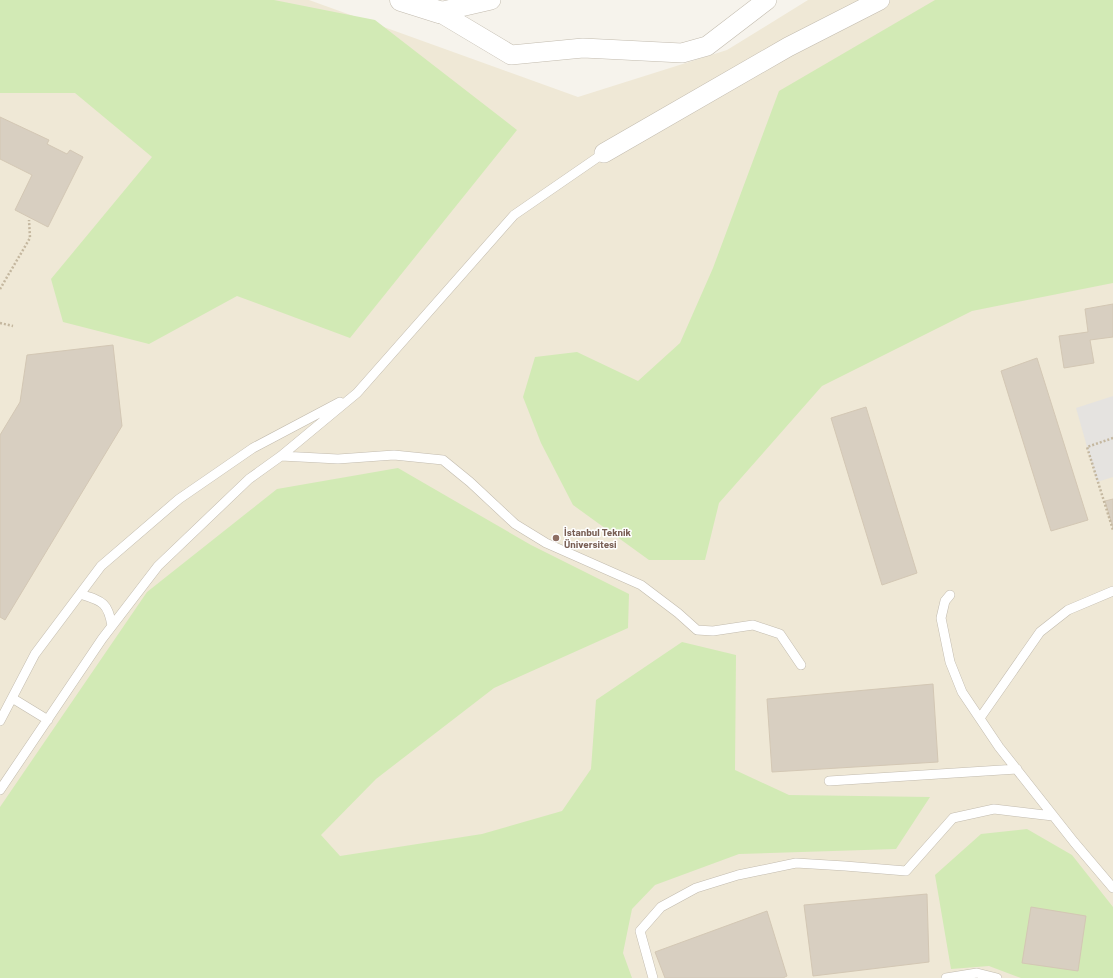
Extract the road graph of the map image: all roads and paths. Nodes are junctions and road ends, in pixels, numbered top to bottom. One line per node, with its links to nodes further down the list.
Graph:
1 (401, 0): 5 (street)
2 (491, 0): 5 (street)
3 (766, 0): 5 (street)
4 (880, 0): 6 (street)
5 (439, 12)
6 (604, 153): 11 (lane)
7 (29, 220): 8 (path)
8 (0, 289)
9 (0, 323): 10 (path)
10 (13, 326)
11 (357, 393): 13 (lane); 16 (lane)
12 (1113, 438): 14 (path)
13 (280, 456): 18 (lane); 19 (lane)
14 (1113, 530)
15 (1113, 591): 21 (lane)
16 (80, 594): 18 (lane); 20 (lane)
17 (950, 595): 21 (lane)
18 (112, 626): 22 (lane)
19 (801, 665)
20 (12, 698): 22 (lane); 23 (lane)
21 (980, 718): 24 (lane)
22 (48, 720): 26 (lane)
23 (0, 721)
24 (1017, 769): 25 (lane); 27 (lane)
25 (829, 781)
26 (0, 790)
27 (1053, 816): 28 (lane); 29 (lane)
28 (1113, 888)
29 (653, 978)
30 (946, 978): 31 (lane)
31 (997, 978)

